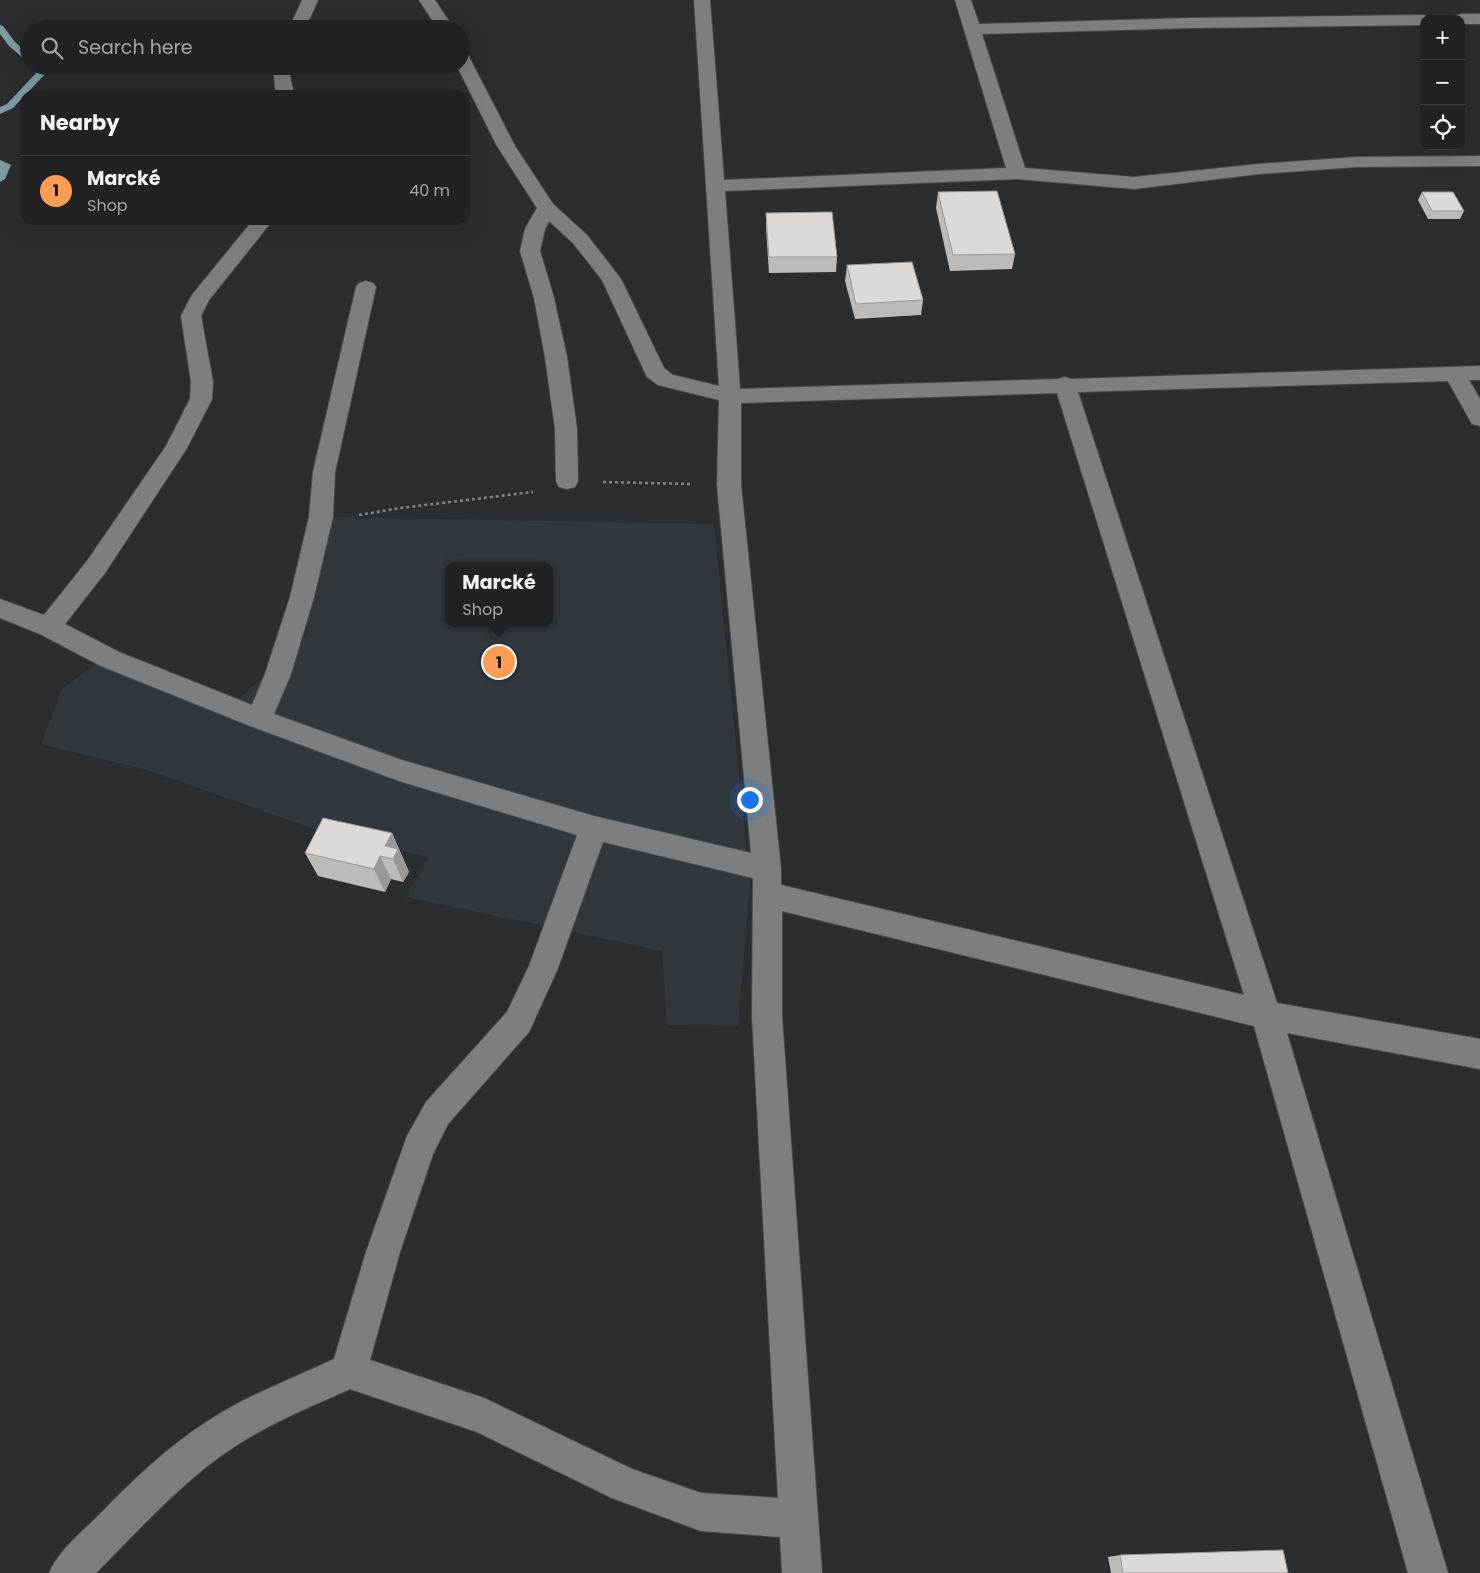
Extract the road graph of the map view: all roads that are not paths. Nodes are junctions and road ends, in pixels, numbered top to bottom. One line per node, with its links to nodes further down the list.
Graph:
1 (310, 0): 9 (street)
2 (427, 0): 10 (street)
3 (702, 0): 18 (street)
4 (963, 0): 12 (street)
5 (1183, 8): 11 (street)
6 (1420, 19): 11 (street)
7 (1465, 19): 8 (street)
8 (1480, 19)
9 (301, 20)
10 (440, 20)
11 (1191, 23): 12 (street)
12 (972, 29): 17 (street)
13 (470, 74): 19 (street)
14 (282, 75): 15 (street)
15 (284, 90)
16 (1480, 161): 17 (street)
17 (1017, 173): 18 (street)
18 (716, 186): 25 (street)
19 (546, 208): 25 (street); 27 (street)
20 (259, 225): 29 (street)
21 (366, 287): 30 (street)
22 (1480, 373): 23 (street)
23 (1455, 374): 24 (street); 26 (street)
24 (1065, 384): 25 (street); 33 (street)
25 (730, 396): 32 (street)
26 (1480, 420)
27 (567, 481)
28 (0, 608): 29 (street)
29 (49, 628): 30 (street)
30 (259, 719): 31 (street)
31 (594, 828): 32 (street); 35 (street)
32 (767, 882): 33 (street); 36 (street)
33 (1266, 1015): 34 (street); 39 (street)
34 (1480, 1054)
35 (349, 1371): 36 (street); 37 (street)
36 (799, 1519): 38 (street)
37 (69, 1573)
38 (802, 1573)
39 (1428, 1573)

